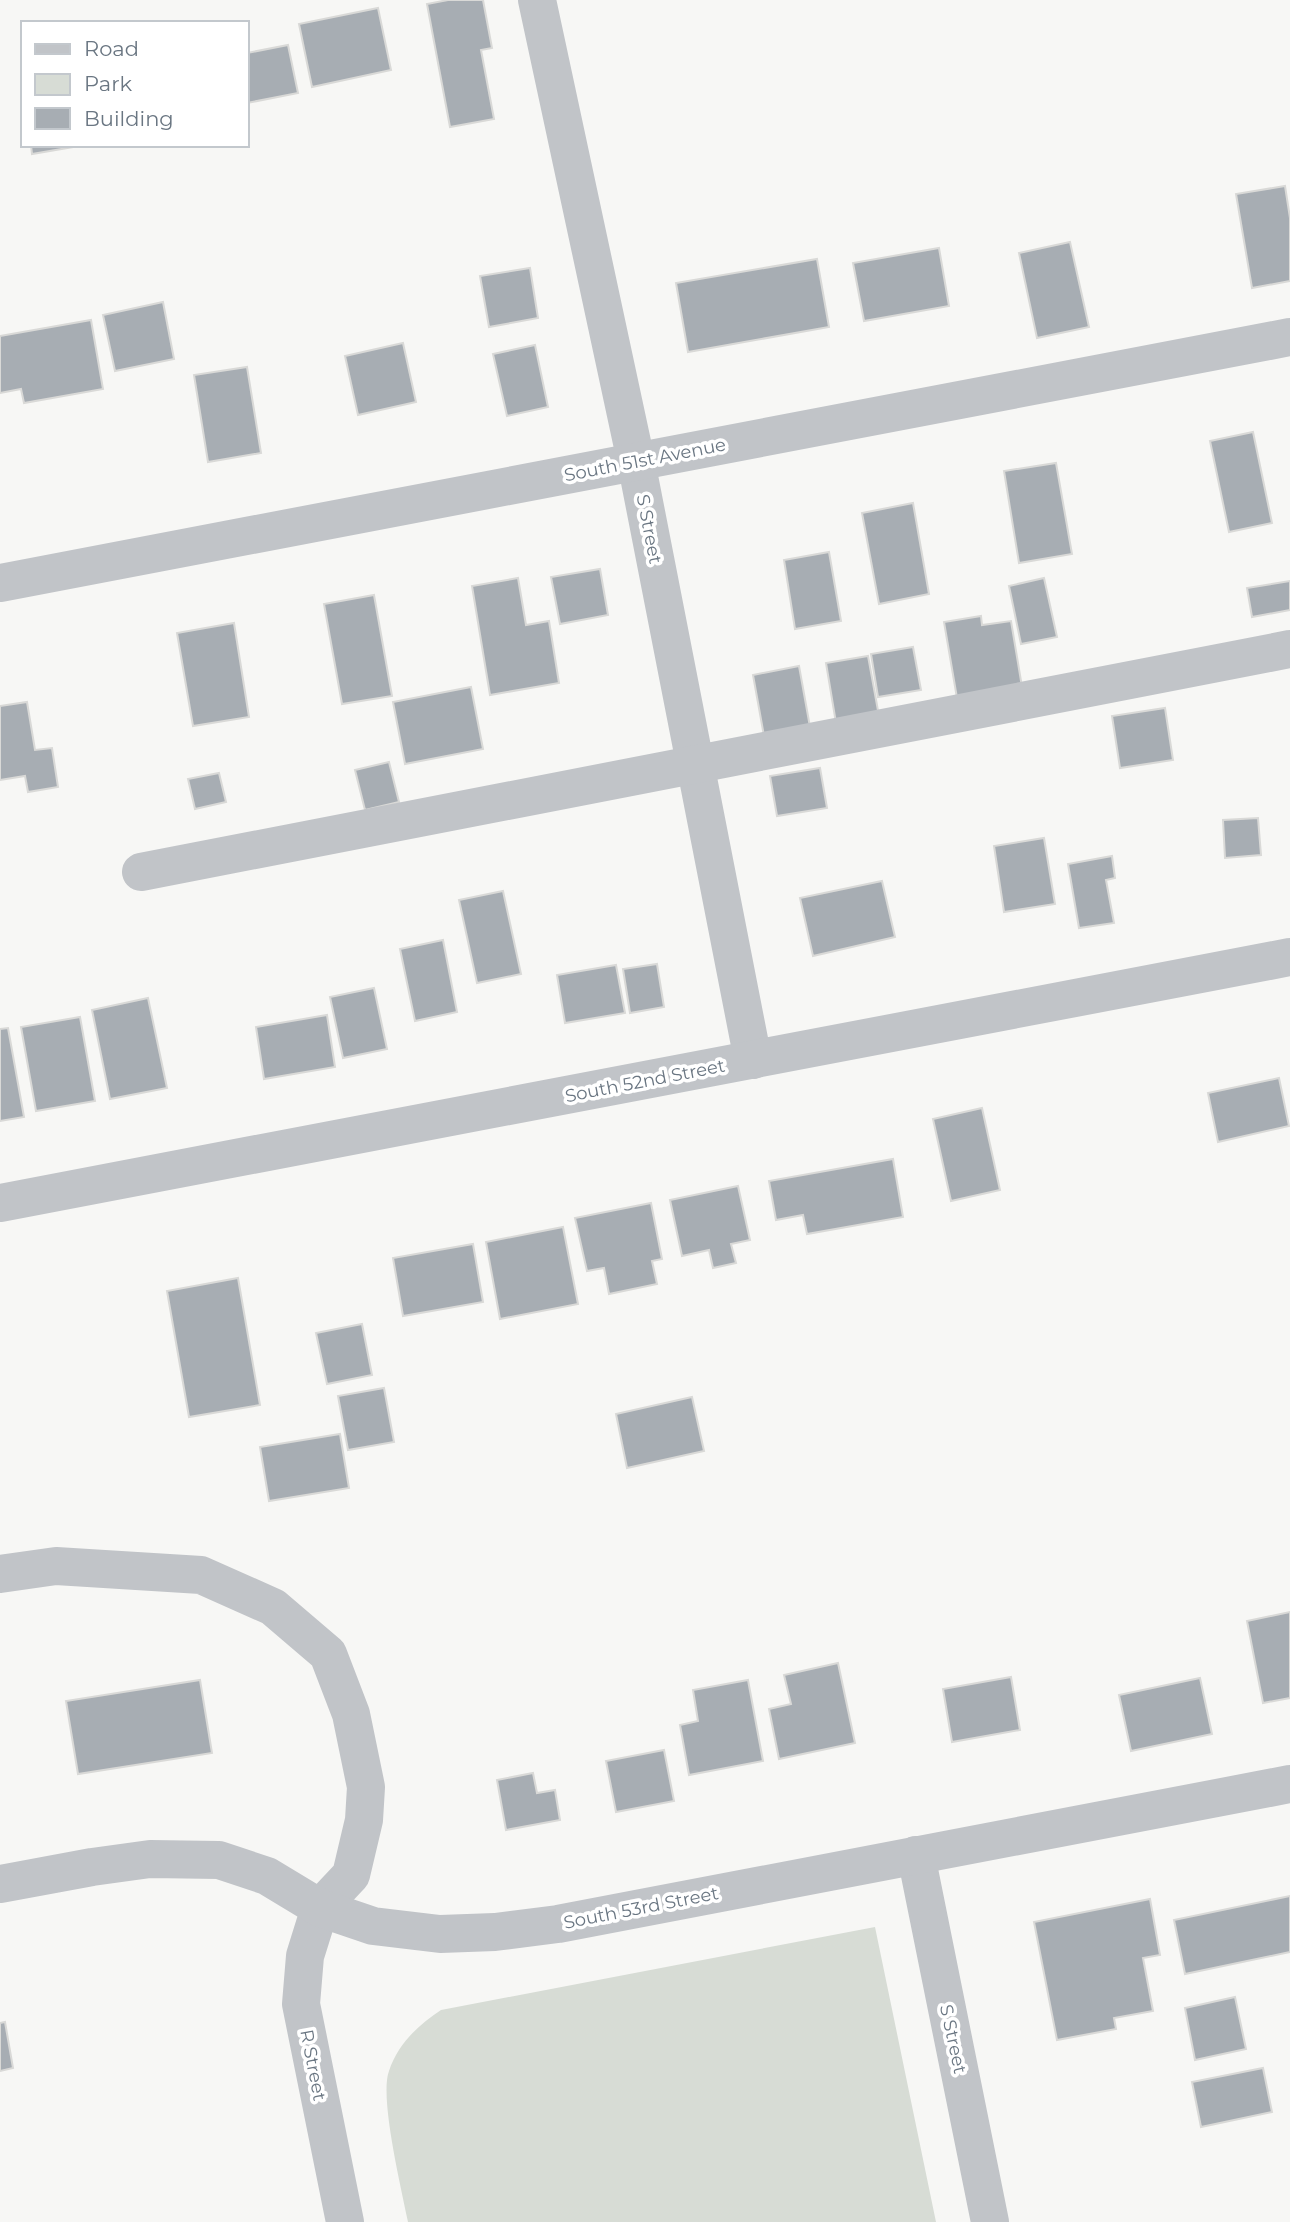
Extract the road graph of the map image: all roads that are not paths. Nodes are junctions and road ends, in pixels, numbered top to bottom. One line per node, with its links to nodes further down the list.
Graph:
1 (537, 0): 3 (street, S Street)
2 (1290, 337): 3 (street, South 51st Avenue)
3 (636, 461): 4 (street, South 51st Avenue); 6 (street, S Street)
4 (0, 583)
5 (1290, 649): 6 (street)
6 (695, 765): 7 (street); 9 (street, S Street)
7 (141, 872)
8 (1290, 957): 9 (street, South 52nd Street)
9 (753, 1060): 10 (street, South 52nd Street)
10 (0, 1203)
11 (0, 1574): 15 (street)
12 (1290, 1784): 13 (street, South 53rd Street)
13 (916, 1855): 15 (street, South 53rd Street); 17 (street, S Street)
14 (0, 1884): 15 (street, South 53rd Street)
15 (320, 1909): 16 (street, R Street)
16 (345, 2222)
17 (990, 2222)

